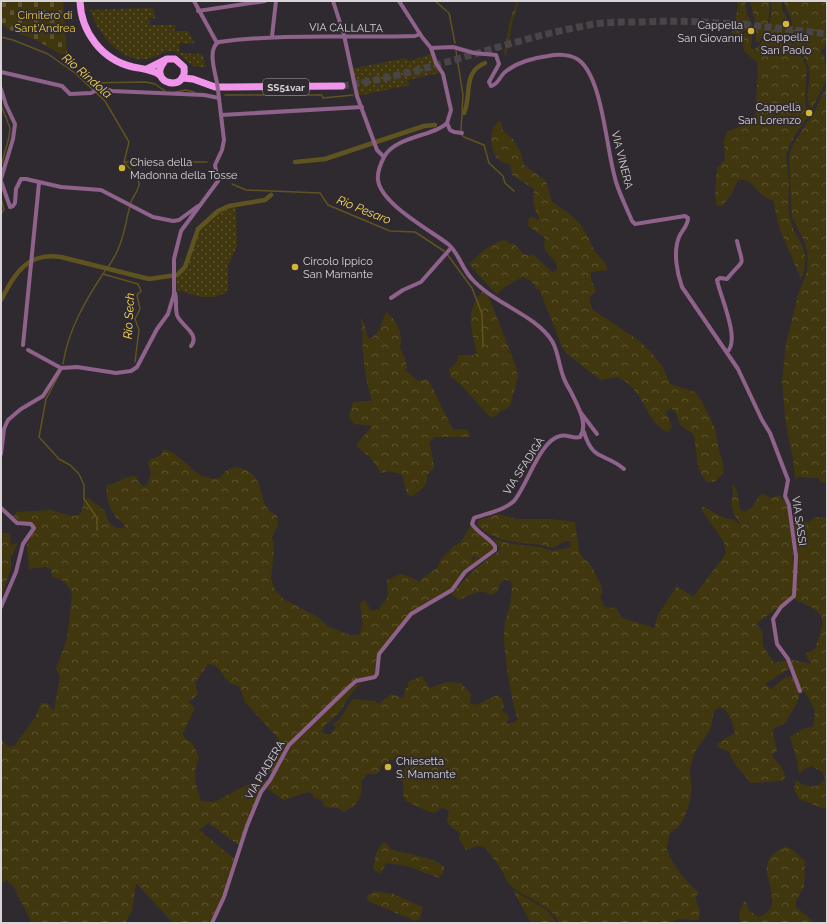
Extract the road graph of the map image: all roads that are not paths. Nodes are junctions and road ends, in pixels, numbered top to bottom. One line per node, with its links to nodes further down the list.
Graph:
1 (80, 1): 14 (main road)
2 (194, 1): 7 (street)
3 (265, 1): 7 (street)
4 (276, 1): 10 (street)
5 (333, 1): 9 (street)
6 (399, 1): 8 (street)
7 (198, 11): 11 (street)
8 (420, 34): 9 (street, VIA CALLALTA); 12 (street)
9 (344, 35): 10 (street, VIA CALLALTA); 21 (street)
10 (272, 36): 11 (street, VIA CALLALTA)
11 (217, 43): 20 (street, bridge)
12 (431, 48): 23 (street); 36 (street, VIA VINERA)
13 (164, 62): 14 (main road); 16 (main road); 17 (main road, SS51var)
14 (147, 69): 16 (main road)
15 (1, 72): 20 (street)
16 (160, 74): 17 (main road)
17 (183, 75): 18 (main road, SS51var)
18 (342, 86)
19 (1, 89): 26 (street)
20 (219, 98): 22 (street)
21 (362, 107): 22 (street); 25 (street)
22 (221, 115): 28 (street)
23 (447, 123): 24 (street); 25 (street)
24 (461, 133)
25 (384, 157): 30 (street)
26 (1, 180): 27 (street)
27 (39, 183): 28 (street); 33 (street)
28 (203, 202): 31 (street)
29 (737, 241): 36 (street)
30 (451, 248): 32 (street); 38 (street)
31 (174, 290): 34 (street); 37 (street)
32 (391, 298)
33 (23, 345)
34 (191, 346)
35 (28, 350): 37 (street)
36 (727, 352): 46 (street, VIA SASSI)
37 (61, 368): 41 (street)
38 (581, 412): 39 (street); 40 (street)
39 (584, 432): 42 (street); 45 (street, VIA SFADIGÀ)
40 (597, 434)
41 (1, 454)
42 (624, 469)
43 (1, 508): 44 (street)
44 (1, 607)
45 (378, 662): 47 (street, VIA PIADERA)
46 (800, 691)
47 (212, 923)

